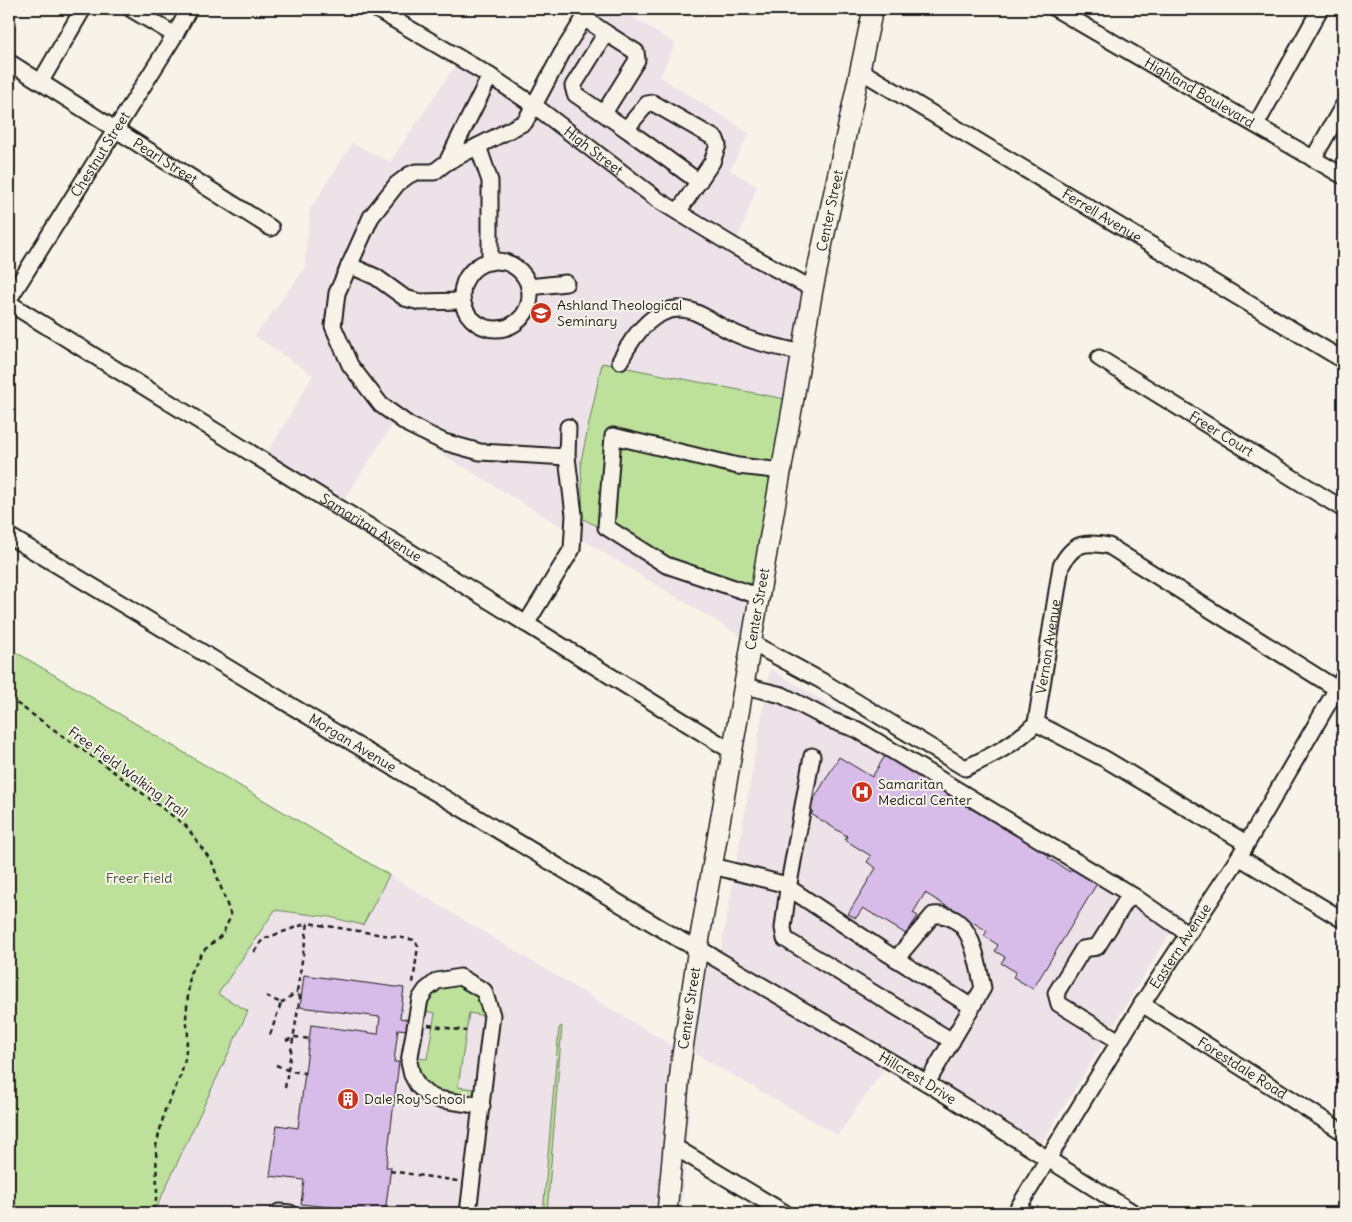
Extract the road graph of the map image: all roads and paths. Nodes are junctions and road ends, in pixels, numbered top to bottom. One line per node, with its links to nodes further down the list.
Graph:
1 (83, 9): 14 (street)
2 (131, 9): 10 (street)
3 (189, 9): 10 (street, Chestnut Street)
4 (873, 9): 12 (main road, Center Street)
5 (1056, 9): 18 (street, Highland Boulevard)
6 (1320, 9): 18 (street)
7 (386, 11): 13 (street, High Street)
8 (587, 13): 9 (street); 15 (street)
9 (606, 33): 17 (street); 17 (street)
10 (175, 36): 19 (street, Chestnut Street)
11 (9, 62): 14 (street, Pearl Street)
12 (861, 72): 32 (main road, Center Street); 38 (street, Ferrell Avenue)
13 (490, 76): 15 (street, High Street); 23 (street)
14 (40, 81): 19 (street, Pearl Street)
15 (535, 106): 21 (street); 26 (street, High Street)
16 (1343, 106): 22 (street)
17 (604, 113): 20 (street)
18 (1256, 125): 22 (street, Highland Boulevard)
19 (115, 128): 27 (street, Pearl Street); 33 (street, Chestnut Street)
20 (626, 129): 25 (street); 25 (street)
21 (478, 146): 23 (street); 28 (street)
22 (1313, 158): 24 (street, Highland Boulevard)
23 (446, 162): 29 (street)
24 (1343, 176)
25 (699, 182): 26 (street)
26 (678, 212): 32 (street, High Street)
27 (271, 228)
28 (490, 262): 31 (street); 34 (street)
29 (349, 265): 34 (street); 41 (street)
30 (566, 283): 31 (street)
31 (529, 287): 34 (street)
32 (814, 290): 36 (main road, Center Street)
33 (9, 299)
34 (462, 301)
35 (9, 303): 46 (street, Samaritan Avenue)
36 (804, 354): 39 (street); 42 (main road, Center Street)
37 (1099, 358): 43 (street, Freer Court)
38 (1343, 360)
39 (620, 361)
40 (568, 427): 41 (street)
41 (567, 457): 46 (street)
42 (783, 471): 45 (main road, Center Street); 45 (street)
43 (1343, 508)
44 (9, 536): 61 (street, Morgan Avenue)
45 (761, 597): 47 (main road, Center Street)
46 (526, 624): 52 (street, Samaritan Avenue)
47 (752, 643): 49 (main road, Center Street); 51 (street)
48 (1340, 683): 51 (street, Vernon Avenue); 54 (street, Eastern Avenue)
49 (745, 686): 52 (main road, Center Street); 57 (street)
50 (9, 698): 89 (path, Free Field Walking Trail)
51 (1036, 723): 54 (street)
52 (734, 752): 55 (main road, Center Street)
53 (812, 756): 56 (street)
54 (1242, 850): 58 (street); 60 (street, Eastern Avenue)
55 (713, 866): 56 (street); 61 (main road, Center Street)
56 (788, 889): 63 (street); 76 (street)
57 (1135, 897): 60 (street); 77 (street)
58 (1343, 920)
59 (308, 923): 62 (path); 64 (path); 65 (path)
60 (1187, 933): 68 (street, Eastern Avenue)
61 (698, 948): 81 (street, Hillcrest Drive); 85 (main road, Center Street)
62 (254, 952)
63 (896, 960): 69 (street); 69 (street)
64 (413, 986)
65 (297, 992): 67 (path); 73 (path)
66 (266, 996): 67 (path)
67 (281, 1003): 72 (path)
68 (1142, 1004): 77 (street, Eastern Avenue); 84 (street, Forestdale Road)
69 (972, 1007): 76 (street)
70 (416, 1023): 71 (path); 83 (street); 83 (street)
71 (466, 1031)
72 (270, 1035)
73 (295, 1037): 74 (path); 75 (path); 79 (path)
74 (310, 1039)
75 (286, 1041)
76 (952, 1041): 81 (street)
77 (1119, 1041): 86 (street, Eastern Avenue)
78 (276, 1065): 79 (path)
79 (290, 1071): 80 (path); 82 (path)
80 (305, 1073)
81 (927, 1083): 86 (street, Hillcrest Drive)
82 (285, 1088)
83 (482, 1106): 88 (street)
84 (1343, 1132)
85 (673, 1146): 91 (main road, Center Street); 92 (street)
86 (1048, 1159): 93 (street, Eastern Avenue); 94 (street, Hillcrest Drive)
87 (390, 1171): 88 (path)
88 (472, 1183): 90 (street)
89 (153, 1213)
90 (468, 1213)
91 (667, 1213)
92 (785, 1213)
93 (1015, 1213)
94 (1134, 1213)

